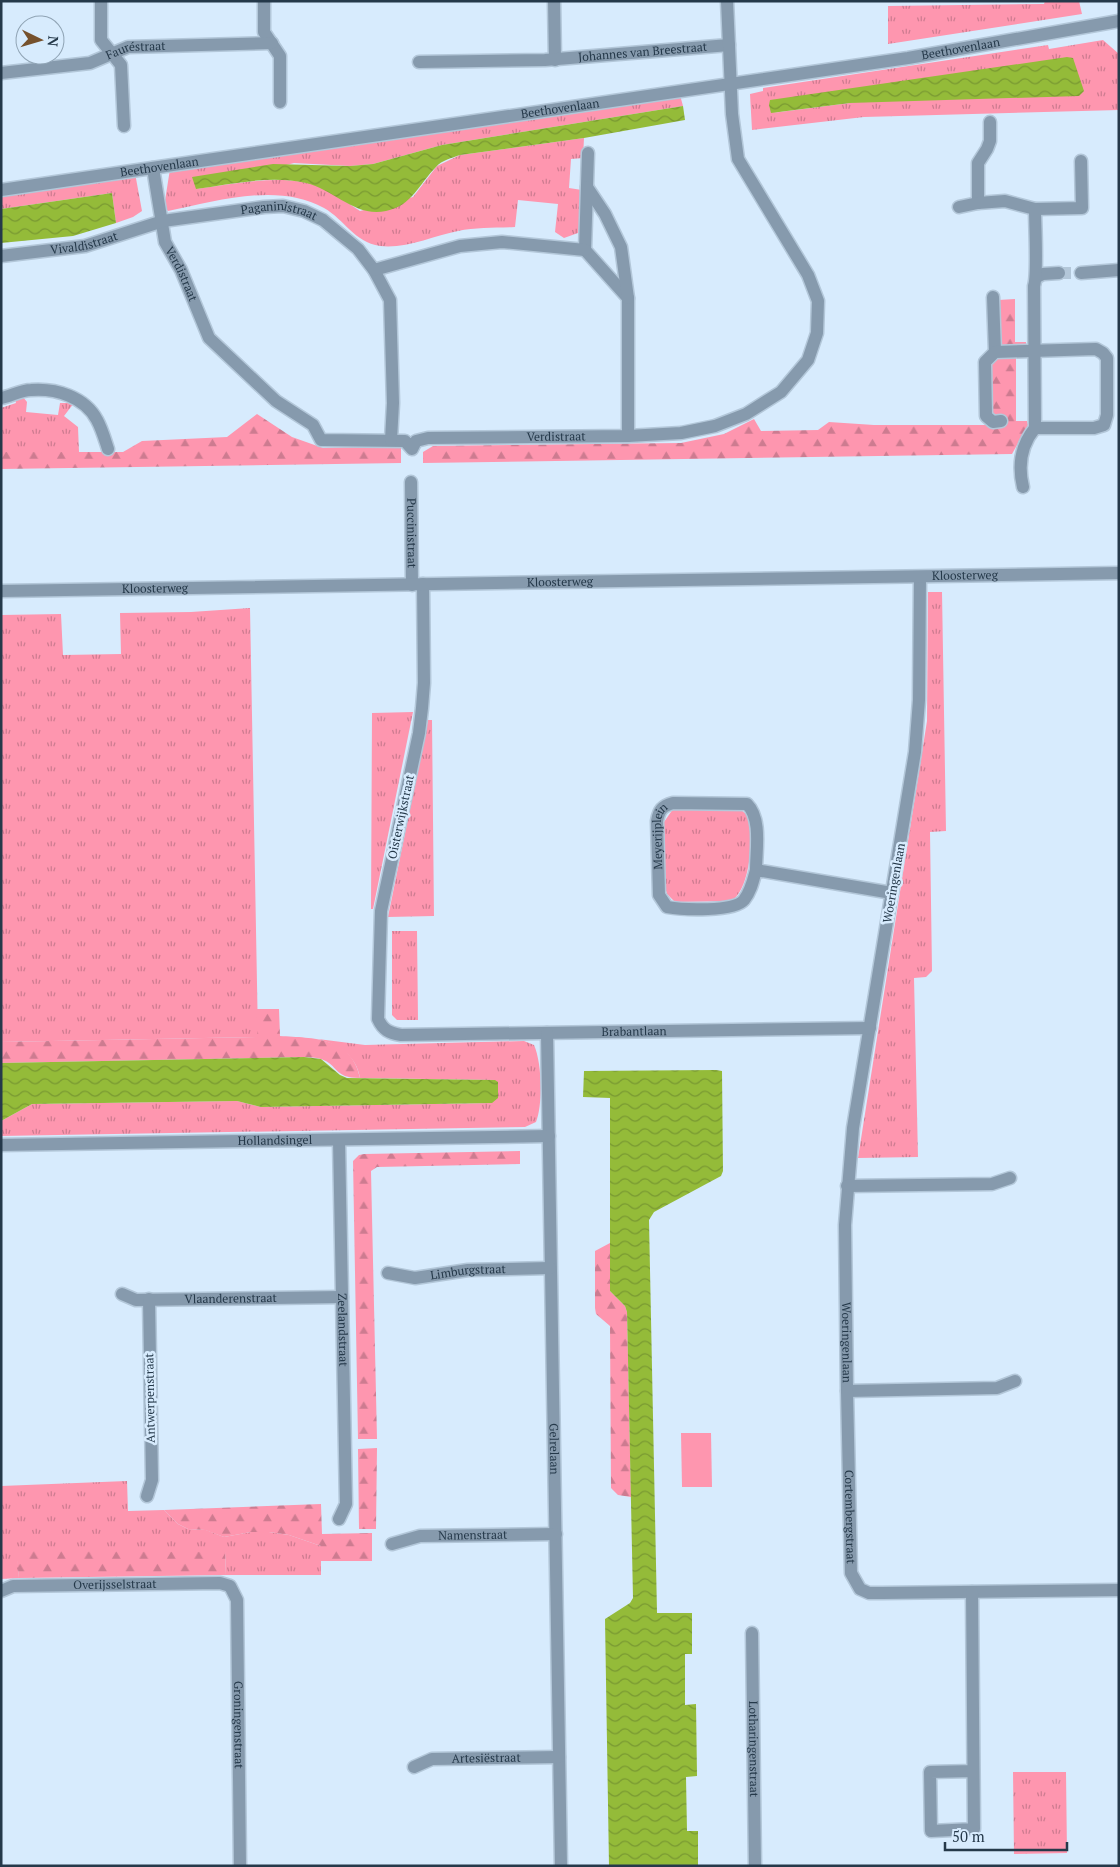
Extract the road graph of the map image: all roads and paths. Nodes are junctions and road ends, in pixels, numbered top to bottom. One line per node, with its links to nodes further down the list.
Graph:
1 (101, 1): 8 (street)
2 (264, 1): 6 (street)
3 (554, 1): 9 (street)
4 (727, 1): 7 (street, Verdistraat)
5 (1119, 21): 12 (street, Beethovenlaan)
6 (272, 43): 8 (street, Fauréstraat); 13 (street)
7 (730, 45): 9 (street, Johannes van Breestraat); 12 (street, Verdistraat)
8 (111, 53): 11 (street, Fauréstraat); 15 (street)
9 (555, 60): 10 (street, Johannes van Breestraat)
10 (419, 62)
11 (1, 72)
12 (731, 84): 18 (street, Beethovenlaan); 39 (street, Verdistraat)
13 (280, 102)
14 (990, 122): 21 (street)
15 (124, 126)
16 (588, 153): 19 (street)
17 (1081, 162): 23 (street)
18 (153, 168): 20 (street, Beethovenlaan); 24 (street, Verdistraat)
19 (587, 187): 25 (street); 33 (street)
20 (1, 190)
21 (978, 203): 22 (street); 23 (street)
22 (959, 207)
23 (1035, 210): 31 (street)
24 (163, 221): 26 (street, Vivaldistraat); 27 (street, Paganinistraat); 40 (street, Verdistraat)
25 (585, 250): 27 (street); 33 (street)
26 (1, 256)
27 (374, 270): 40 (street, Paganinistraat)
28 (1119, 270): 30 (street)
29 (1059, 273): 31 (street)
30 (1081, 273)
31 (1037, 277): 34 (street)
32 (993, 297): 35 (street)
33 (628, 298): 39 (street)
34 (1035, 351): 35 (street); 38 (street); 38 (street)
35 (995, 352): 37 (street)
36 (1, 398): 41 (street)
37 (1001, 421)
38 (1035, 428): 43 (street)
39 (628, 436): 40 (street, Verdistraat)
40 (391, 440)
41 (108, 449)
42 (411, 482): 46 (street, Puccinistraat)
43 (1023, 487)
44 (1119, 573): 45 (street, Kloosterweg)
45 (920, 577): 46 (street, Kloosterweg); 49 (street, Woeringenlaan)
46 (417, 584): 47 (street, Kloosterweg); 52 (street, Oisterwijkstraat)
47 (1, 591)
48 (756, 870): 48 (street, Meyerijplein); 49 (street)
49 (892, 893): 50 (street, Woeringenlaan)
50 (870, 1028): 51 (street, Brabantlaan); 57 (street, Woeringenlaan)
51 (547, 1033): 52 (street, Brabantlaan); 53 (street, Gelrelaan)
52 (400, 1035)
53 (549, 1136): 54 (street, Hollandsingel); 58 (street, Gelrelaan)
54 (339, 1140): 55 (street, Hollandsingel); 61 (street, Zeelandstraat)
55 (1, 1145)
56 (1010, 1178): 57 (street)
57 (847, 1186): 64 (street, Woeringenlaan)
58 (550, 1268): 59 (street, Limburgstraat); 67 (street, Gelrelaan)
59 (388, 1273)
60 (122, 1294): 62 (street, Vlaanderenstraat)
61 (342, 1297): 62 (street, Vlaanderenstraat); 66 (street, Zeelandstraat)
62 (148, 1300): 65 (street, Antwerpenstraat)
63 (1015, 1380): 64 (street, Woeringenlaan)
64 (847, 1391): 72 (street, Cortembergstraat)
65 (147, 1496)
66 (339, 1519)
67 (556, 1534): 68 (street, Namenstraat); 74 (street, Gelrelaan)
68 (392, 1544)
69 (230, 1586): 71 (street, Overijsselstraat); 77 (street, Groningenstraat)
70 (1119, 1590): 72 (street, Cortembergstraat)
71 (1, 1591)
72 (972, 1592): 76 (street)
73 (752, 1633): 79 (street, Lotharingenstraat)
74 (559, 1757): 75 (street, Artesiëstraat); 78 (street, Gelrelaan)
75 (414, 1767)
76 (974, 1770): 76 (street)
77 (240, 1866)
78 (561, 1866)
79 (755, 1866)

